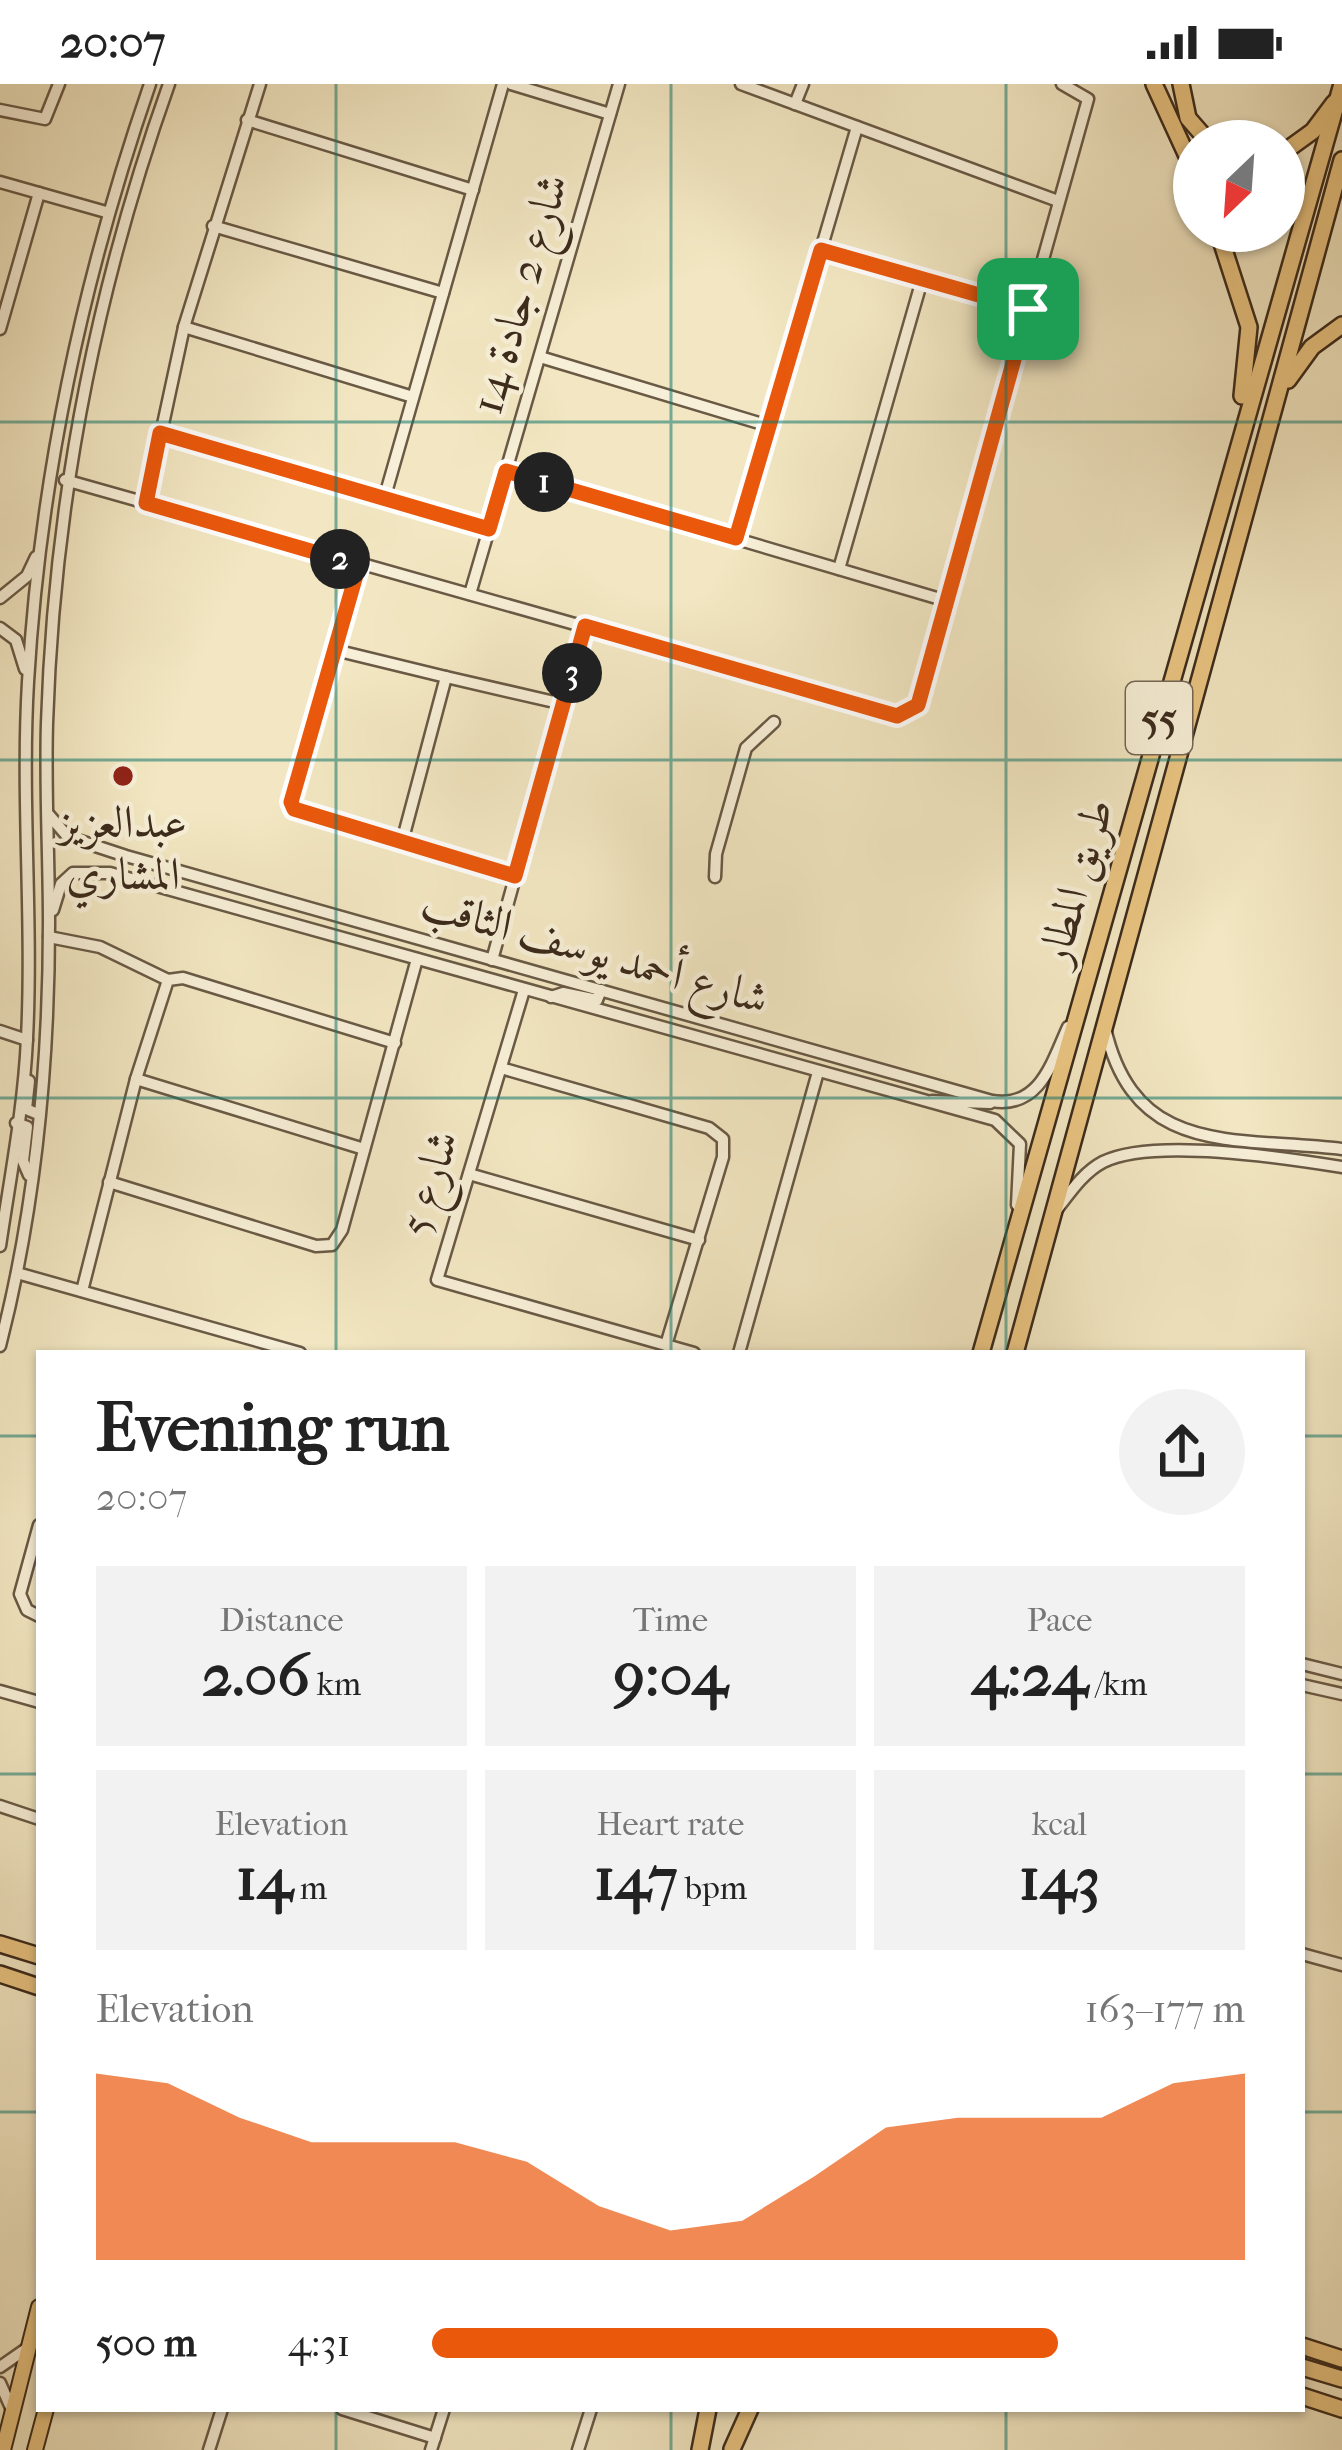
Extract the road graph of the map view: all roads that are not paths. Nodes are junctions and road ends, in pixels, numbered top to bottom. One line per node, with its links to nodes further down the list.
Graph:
1 (59, 84): 14 (street)
2 (150, 84): 26 (street)
3 (169, 84): 32 (street)
4 (260, 84): 16 (street)
5 (507, 84): 15 (street); 23 (street)
6 (619, 84): 15 (street, شارع 2 جادة 14)
7 (741, 84): 13 (street)
8 (802, 84): 13 (street)
9 (1062, 84): 25 (street)
10 (1154, 84): 18 (highway)
11 (1180, 84): 17 (highway)
12 (1340, 90): 20 (highway); 46 (highway, طريق المطار / 55)
13 (795, 104): 19 (street)
14 (0, 110)
15 (610, 114): 40 (street, شارع 2 جادة 14)
16 (247, 120): 23 (street); 27 (street)
17 (1190, 120)
18 (1173, 125)
19 (857, 127): 25 (street); 28 (street)
20 (1305, 137)
21 (1342, 160): 45 (highway, طريق المطار / 55)
22 (0, 182): 24 (street)
23 (473, 190): 33 (street)
24 (38, 193): 26 (street); 34 (street)
25 (1058, 201): 36 (street)
26 (106, 212): 30 (street)
27 (213, 226): 33 (street); 38 (street)
28 (821, 250): 31 (street); 43 (street)
29 (1226, 252): 46 (highway)
30 (96, 255): 32 (street); 35 (street)
31 (922, 280): 36 (street); 55 (street)
32 (105, 291): 41 (street)
33 (443, 293): 42 (street)
34 (4, 296): 39 (street)
35 (82, 306): 41 (street); 53 (street)
36 (1028, 309): 58 (street)
37 (1342, 325): 45 (highway)
38 (184, 327): 42 (street); 44 (street)
39 (0, 329)
40 (539, 357): 43 (street); 47 (street, شارع 2 جادة 14)
41 (88, 361): 48 (street)
42 (413, 397): 49 (street)
43 (769, 426): 52 (street)
44 (160, 433): 49 (street); 50 (street)
45 (1265, 446): 80 (highway, طريق المطار / 55)
46 (1231, 460): 78 (highway, طريق المطار / 55)
47 (506, 471): 51 (street, شارع 2 جادة 14); 52 (street)
48 (65, 480): 50 (street); 66 (street)
49 (385, 496): 51 (street)
50 (146, 503): 54 (street)
51 (489, 529): 56 (street, شارع 2 جادة 14)
52 (736, 538): 55 (street)
53 (39, 548): 57 (street); 63 (street)
54 (359, 565): 56 (street); 61 (street)
55 (839, 569): 58 (street)
56 (470, 594): 59 (street)
57 (0, 598)
58 (947, 601): 59 (street)
59 (585, 626): 64 (street)
60 (0, 628): 63 (street)
61 (335, 650): 62 (street); 67 (street)
62 (446, 677): 64 (street); 67 (street)
63 (28, 686): 82 (street)
64 (563, 704): 70 (street)
65 (774, 722): 71 (street)
66 (46, 808): 68 (street, شارع أحمد يوسف الثاقب); 72 (street)
67 (402, 842): 70 (street)
68 (156, 865): 69 (street); 74 (street, شارع أحمد يوسف الثاقب)
69 (110, 873): 72 (street); 73 (street, شارع أحمد يوسف الثاقب)
70 (515, 876): 74 (street)
71 (715, 877)
72 (49, 931): 75 (street); 90 (street)
73 (417, 959): 76 (street, شارع أحمد يوسف الثاقب); 83 (street)
74 (492, 960): 77 (street, شارع أحمد يوسف الثاقب)
75 (168, 980): 83 (street); 87 (street)
76 (524, 990): 79 (street, شارع أحمد يوسف الثاقب); 85 (street, شارع 5)
77 (601, 990): 79 (street); 88 (street, شارع أحمد يوسف الثاقب)
78 (1082, 996): 88 (street); 101 (highway, طريق المطار / 55)
79 (551, 998): 86 (street, شارع أحمد يوسف الثاقب)
80 (1103, 1022): 92 (street); 100 (highway, طريق المطار / 55)
81 (0, 1031): 82 (street)
82 (27, 1040): 84 (street)
83 (394, 1043): 93 (street)
84 (25, 1061): 90 (street); 91 (street)
85 (501, 1068): 97 (street, شارع 5); 102 (street)
86 (818, 1072): 89 (street, شارع أحمد يوسف الثاقب); 110 (street)
87 (136, 1079): 93 (street); 99 (street)
88 (992, 1102): 89 (street)
89 (929, 1103): 101 (street, شارع أحمد يوسف الثاقب)
90 (38, 1114): 98 (street)
91 (16, 1123): 98 (street); 103 (street)
92 (1268, 1141): 94 (street); 95 (street)
93 (364, 1149): 99 (street)
94 (1342, 1149)
95 (1262, 1159): 96 (street); 100 (street)
96 (1342, 1167)
97 (470, 1174): 102 (street); 106 (street, شارع 5)
98 (31, 1178): 104 (street)
99 (110, 1182): 105 (street)
100 (1052, 1215): 112 (highway, طريق المطار / 55)
101 (1015, 1237): 111 (highway, طريق المطار / 55)
102 (699, 1240): 106 (street)
103 (0, 1246)
104 (17, 1273): 105 (street); 107 (street)
105 (82, 1291): 108 (street)
106 (666, 1345): 109 (street, شارع 5)
107 (0, 1346)
108 (286, 1350)
109 (684, 1350)
110 (740, 1350)
111 (982, 1350)
112 (1016, 1350)
113 (36, 1537): 114 (street)
114 (36, 1614)
115 (1308, 1665): 116 (street)
116 (1342, 1674)
117 (1305, 1681): 119 (street)
118 (0, 1691): 120 (street)
119 (1342, 1694)
120 (36, 1701)
121 (0, 1806): 122 (street)
122 (36, 1818)
123 (0, 1944): 125 (highway)
124 (1305, 1955): 126 (street)
125 (36, 1956)
126 (1342, 1965)
127 (0, 1974): 128 (highway)
128 (36, 1986)
129 (36, 2318): 130 (main road)
130 (28, 2347): 133 (street); 139 (main road)
131 (1305, 2347): 132 (highway)
132 (1342, 2360)
133 (0, 2367)
134 (1305, 2368): 135 (highway)
135 (1342, 2379)
136 (0, 2383): 139 (street)
137 (1305, 2397): 138 (highway)
138 (1342, 2409)
139 (12, 2410): 152 (main road)
140 (45, 2412): 149 (main road)
141 (221, 2412): 153 (street)
142 (350, 2412): 148 (street)
143 (443, 2412): 148 (street)
144 (590, 2412): 154 (street)
145 (703, 2412): 150 (highway)
146 (738, 2412): 151 (highway)
147 (749, 2412): 151 (highway)
148 (433, 2444)
149 (37, 2447)
150 (700, 2448)
151 (732, 2449)
152 (3, 2450)
153 (209, 2450)
154 (578, 2450)

